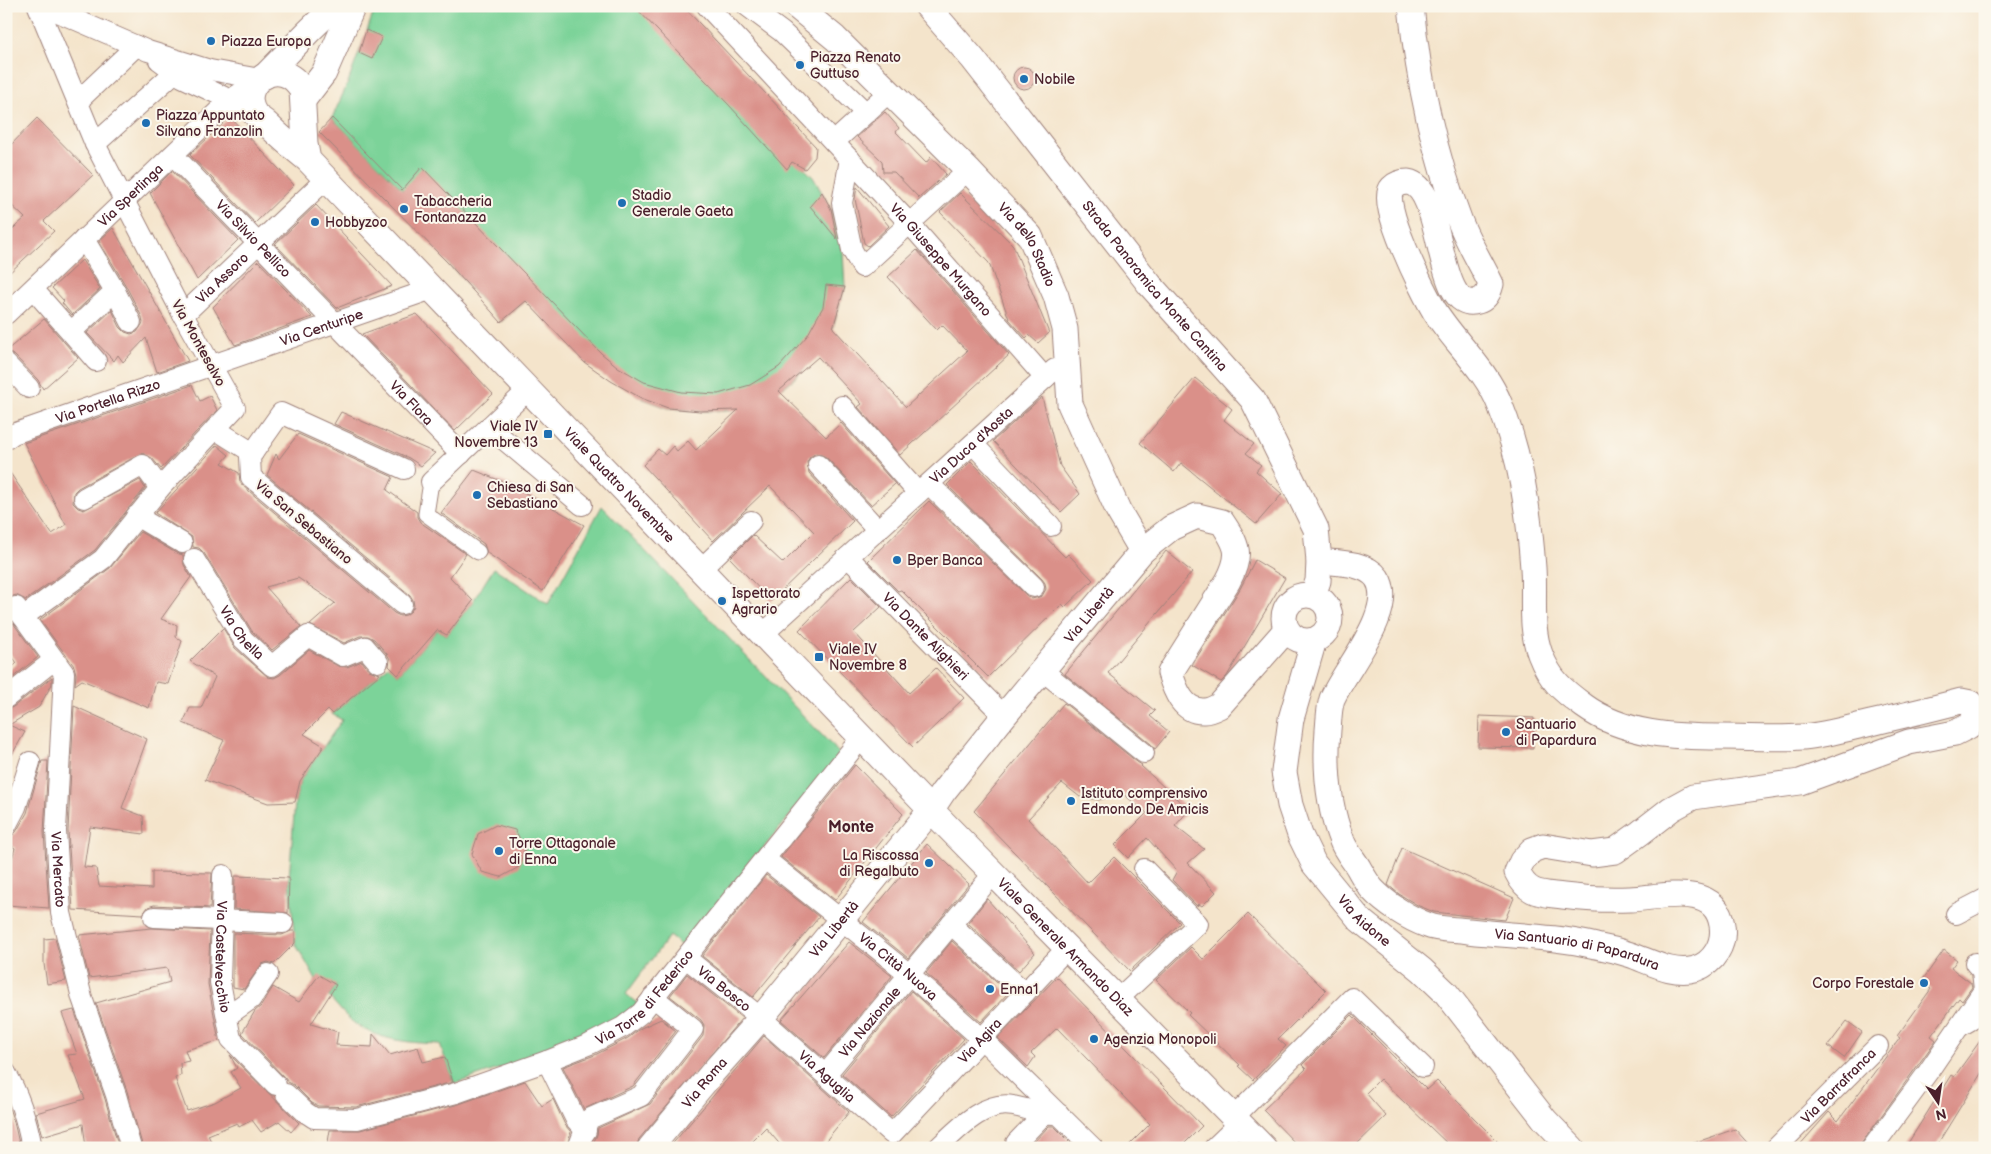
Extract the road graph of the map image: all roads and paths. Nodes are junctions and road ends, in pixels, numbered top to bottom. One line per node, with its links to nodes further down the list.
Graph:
1 (38, 6): 15 (street, Via Montesalvo)
2 (44, 6): 10 (street)
3 (352, 6): 16 (street)
4 (707, 6): 19 (street, Via Giuseppe Murgano)
5 (747, 6): 17 (street)
6 (796, 6): 13 (street, Via dello Stadio)
7 (927, 6): 66 (street, Strada Panoramica Monte Cantina)
8 (1411, 6): 66 (street, Via Santuario di Papardura)
9 (326, 9): 12 (street)
10 (142, 48): 11 (street); 12 (street); 15 (street)
11 (175, 72): 14 (street); 20 (street)
12 (261, 78): 14 (street, Via Sperlinga); 16 (street); 18 (street)
13 (889, 92): 17 (street); 24 (street, Via dello Stadio)
14 (230, 100): 18 (street); 21 (street, Via Sperlinga)
15 (78, 101): 20 (street, Via Montesalvo)
16 (303, 104): 18 (street); 23 (street)
17 (866, 113): 19 (street)
18 (260, 117): 23 (street, Viale Quattro Novembre)
19 (834, 142): 22 (street, Via Giuseppe Murgano)
20 (95, 144): 26 (street, Via Montesalvo)
21 (173, 154): 26 (street, Via Sperlinga); 29 (street, Via Silvio Pellico)
22 (850, 159): 27 (street, Via Giuseppe Murgano); 27 (street)
23 (308, 160): 25 (street, Viale Quattro Novembre)
24 (968, 170): 27 (street); 38 (street, Via dello Stadio)
25 (326, 179): 29 (street, Via Assoro); 31 (street, Viale Quattro Novembre)
26 (124, 201): 28 (street, Via Sperlinga); 34 (street, Via Montesalvo)
27 (910, 224): 42 (street, Via Giuseppe Murgano)
28 (84, 239): 30 (street, Via Sperlinga); 32 (street)
29 (258, 243): 34 (street, Via Assoro); 36 (street, Via Silvio Pellico)
30 (33, 288): 33 (street, Via Sperlinga); 37 (street)
31 (432, 289): 36 (street, Via Centuripe); 44 (street, Viale Quattro Novembre)
32 (115, 291): 35 (street); 37 (street)
33 (6, 314)
34 (183, 315): 41 (street, Via Montesalvo)
35 (131, 322)
36 (335, 323): 41 (street, Via Centuripe); 51 (street, Via Flora)
37 (71, 332): 39 (street)
38 (1066, 360): 42 (street, Via Duca d'Aosta); 63 (street, Via dello Stadio)
39 (96, 361)
40 (6, 364): 43 (street)
41 (212, 366): 47 (street, Via Montesalvo); 48 (street, Via Portella Rizzo)
42 (1045, 378): 49 (street, Via Duca d'Aosta)
43 (30, 388)
44 (529, 389): 46 (street); 67 (street, Viale Quattro Novembre)
45 (842, 406): 56 (street)
46 (489, 427): 51 (street); 58 (street)
47 (215, 429): 50 (street); 55 (street, Via Montesalvo)
48 (6, 439)
49 (973, 444): 56 (street, Via Duca d'Aosta); 61 (street)
50 (253, 453): 53 (street); 70 (street, Via San Sebastiano)
51 (461, 454): 54 (street)
52 (818, 465): 62 (street)
53 (404, 469)
54 (431, 482): 64 (street)
55 (160, 488): 57 (street); 59 (street, Via Montesalvo)
56 (924, 489): 62 (street, Via Duca d'Aosta); 68 (street)
57 (84, 498)
58 (582, 505)
59 (136, 516): 71 (street, Via Montesalvo); 76 (street, Via Chella)
60 (751, 521): 67 (street)
61 (1051, 526)
62 (878, 530): 65 (street, Via Duca d'Aosta)
63 (1142, 551): 72 (street, Via Libertà); 77 (street, Via Libertà)
64 (478, 552)
65 (848, 557): 73 (street, Via Duca d'Aosta); 79 (street, Via Dante Alighieri)
66 (1320, 561): 69 (street, Strada Panoramica Monte Cantina)
67 (701, 569): 73 (street, Viale Quattro Novembre)
68 (1034, 587)
69 (1313, 595): 72 (street); 74 (street)
70 (402, 604)
71 (15, 615): 75 (street, Via Mercato)
72 (1286, 630): 74 (street)
73 (764, 634): 80 (street, Viale Quattro Novembre)
74 (1314, 640): 121 (street, Via Aidone)
75 (54, 660): 78 (street); 123 (street, Via Mercato)
76 (378, 662)
77 (1042, 671): 79 (street, Via Libertà); 81 (street)
78 (6, 698)
79 (1004, 716): 84 (street, Via Libertà)
80 (862, 737): 84 (street, Viale Quattro Novembre); 86 (street, Via Torre di Federico)
81 (1144, 753)
82 (30, 762): 83 (street)
83 (15, 782): 85 (street)
84 (931, 810): 88 (street, Viale Generale Armando Diaz); 94 (street, Via Libertà)
85 (6, 826)
86 (765, 859): 94 (street, Via Città Nuova); 98 (street, Via Torre di Federico)
87 (1144, 869): 104 (street)
88 (994, 873): 96 (street, Via Nazionale); 97 (street, Viale Generale Armando Diaz)
89 (223, 875): 93 (street, Via Castelvecchio)
90 (1985, 899): 91 (street)
91 (1956, 914)
92 (154, 917): 93 (street)
93 (222, 920): 95 (street); 106 (street, Via Castelvecchio)
94 (841, 920): 101 (street, Via Città Nuova); 107 (street, Via Libertà)
95 (283, 923)
96 (951, 924): 101 (street, Via Nazionale); 102 (street)
97 (1067, 948): 102 (street, Via Agira); 104 (street, Viale Generale Armando Diaz)
98 (686, 958): 103 (street, Via Torre di Federico); 107 (street, Via Bosco)
99 (1975, 963): 108 (street)
100 (268, 974): 106 (street)
101 (909, 974): 110 (street, Via Città Nuova); 115 (street, Via Nazionale)
102 (1025, 993): 110 (street, Via Agira)
103 (653, 997): 112 (street, Via Torre di Federico); 119 (street)
104 (1118, 999): 117 (street, Viale Generale Armando Diaz)
105 (1985, 1010): 108 (street)
106 (226, 1016): 109 (street, Via Castelvecchio)
107 (761, 1018): 115 (street, Via Aguglia); 124 (street, Via Roma)
108 (1957, 1031): 130 (street)
109 (231, 1039): 112 (street, Via Torre di Federico)
110 (982, 1039): 116 (street, Via Città Nuova); 118 (street, Via Agira)
111 (1878, 1046): 129 (street, Via Barrafranca)
112 (547, 1061): 119 (street)
113 (1423, 1067): 117 (street)
114 (6, 1073): 122 (street)
115 (826, 1074): 118 (street, Via Aguglia)
116 (1051, 1115): 120 (street); 125 (street); 126 (street, Via Città Nuova)
117 (1237, 1120): 127 (street); 128 (street, Viale Generale Armando Diaz)
118 (892, 1134)
119 (582, 1139)
120 (946, 1145)
121 (1565, 1145)
122 (32, 1148)
123 (131, 1148)
124 (650, 1148)
125 (1021, 1148)
126 (1093, 1148)
127 (1214, 1148)
128 (1264, 1148)
129 (1776, 1148)
130 (1872, 1148)

